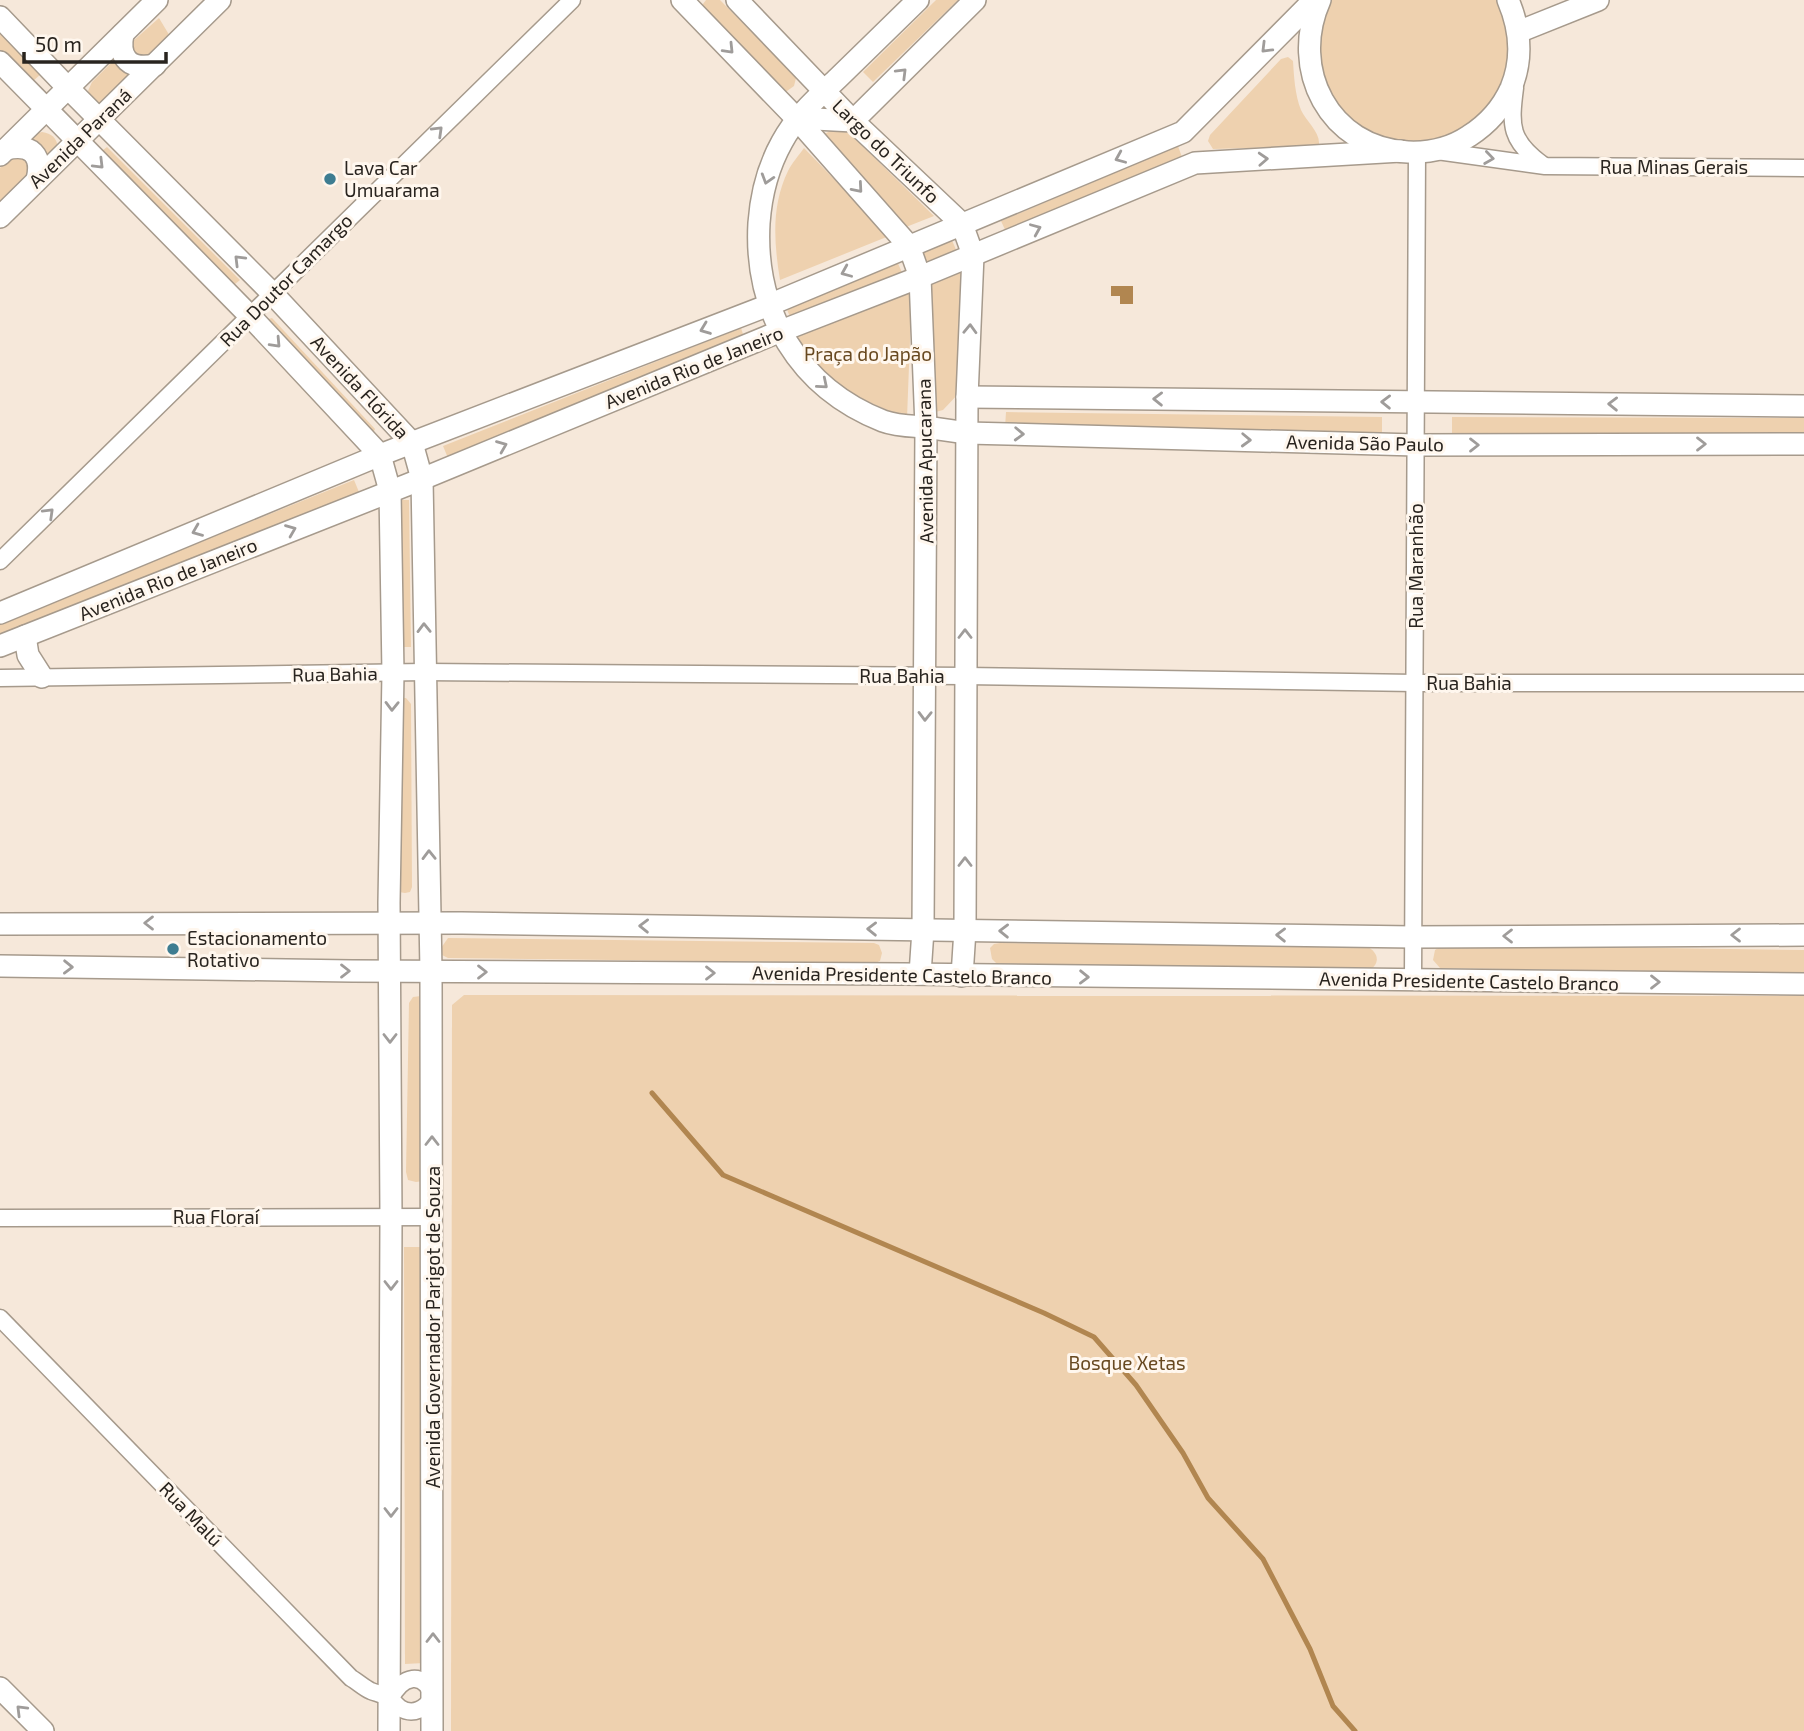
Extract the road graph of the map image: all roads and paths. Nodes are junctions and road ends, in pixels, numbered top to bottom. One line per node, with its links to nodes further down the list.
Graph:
1 (158, 0): 14 (street)
2 (220, 0): 16 (street, Avenida Paraná)
3 (572, 0): 37 (street, Rua Doutor Camargo, one-way to 3)
4 (737, 0): 19 (street)
5 (918, 0): 19 (street)
6 (975, 0): 23 (street, one-way to 6)
7 (1314, 0): 24 (street, Avenida Rio de Janeiro, one-way to 24)
8 (1320, 0): 26 (street)
9 (1508, 0): 13 (street)
10 (1598, 0): 13 (street)
11 (689, 2): 21 (street, Avenida Apucarana, one-way to 21)
12 (0, 17): 18 (street, Avenida Flórida)
13 (1518, 32): 17 (street)
14 (123, 34): 16 (street); 18 (street)
15 (0, 62): 20 (street, Avenida Flórida)
16 (155, 65): 22 (street, Avenida Paraná)
17 (1518, 65): 26 (street, Avenida Rio de Janeiro); 29 (street)
18 (68, 88): 20 (street); 22 (street, Avenida Flórida)
19 (825, 91): 21 (street, Largo do Triunfo); 23 (street, Largo do Triunfo)
20 (46, 110): 25 (street, Avenida Flórida); 27 (street)
21 (796, 118): 23 (street); 34 (street, Avenida Apucarana, one-way to 34); 38 (street, Largo do Triunfo, one-way to 38)
22 (100, 120): 25 (street, Avenida Paraná); 37 (street, Avenida Flórida, one-way to 22)
23 (853, 121): 33 (street, Largo do Triunfo)
24 (1183, 132): 28 (street); 33 (street, Avenida Rio de Janeiro, one-way to 33)
25 (77, 142): 31 (street, Avenida Paraná); 39 (street, Avenida Flórida, one-way to 39)
26 (1417, 151): 28 (street, Avenida Rio de Janeiro, one-way to 26); 29 (street, Rua Minas Gerais, one-way to 29); 42 (street, Rua Maranhão)
27 (3, 152): 31 (street)
28 (1195, 163): 35 (street, Avenida Rio de Janeiro, one-way to 28)
29 (1545, 166): 30 (street, Rua Minas Gerais)
30 (1804, 168)
31 (37, 180): 32 (street, Avenida Paraná)
32 (0, 217)
33 (962, 224): 34 (street, Avenida Rio de Janeiro); 35 (street, Largo do Triunfo)
34 (909, 246): 36 (street, Avenida Apucarana); 38 (street, Avenida Rio de Janeiro, one-way to 38)
35 (973, 255): 36 (street, Avenida Rio de Janeiro); 41 (street, Largo do Triunfo, one-way to 35)
36 (920, 277): 40 (street, Avenida Rio de Janeiro); 44 (street, Avenida Apucarana)
37 (272, 293): 39 (street, Rua Doutor Camargo); 46 (street, Avenida Flórida)
38 (768, 305): 40 (street, Largo do Triunfo); 46 (street, Avenida Rio de Janeiro, one-way to 46)
39 (250, 316): 49 (street, Avenida Flórida, one-way to 49); 52 (street, Rua Doutor Camargo, one-way to 39)
40 (781, 331): 44 (street, Largo do Triunfo, one-way to 44); 50 (street, Avenida Rio de Janeiro, one-way to 40)
41 (967, 397): 42 (street, one-way to 41); 44 (street); 45 (street, Avenida Apucarana)
42 (1416, 402): 43 (street, one-way to 42); 48 (street, Rua Maranhão)
43 (1804, 407)
44 (926, 427): 45 (street, Avenida São Paulo); 60 (street, Avenida Apucarana)
45 (967, 433): 48 (street, Avenida São Paulo, one-way to 48); 58 (street, Avenida Apucarana, one-way to 45)
46 (412, 443): 49 (street, Avenida Rio de Janeiro); 50 (street, Avenida Flórida)
47 (1804, 444): 48 (street, Avenida São Paulo, one-way to 47)
48 (1416, 445): 62 (street, Rua Maranhão)
49 (380, 455): 51 (street, Avenida Flórida); 53 (street, Avenida Rio de Janeiro, one-way to 53)
50 (422, 479): 51 (street, Avenida Rio de Janeiro); 56 (street, Avenida Flórida, one-way to 50)
51 (390, 491): 54 (street, Avenida Rio de Janeiro, one-way to 51); 57 (street, Avenida Flórida)
52 (0, 561)
53 (5, 606)
54 (25, 636): 55 (street, Avenida Rio de Janeiro); 59 (street)
55 (0, 646)
56 (425, 672): 57 (street, Rua Bahia); 60 (street, Rua Bahia); 66 (street, Avenida Flórida, one-way to 56)
57 (393, 673): 59 (street, Rua Bahia); 65 (street, Avenida Flórida, one-way to 65)
58 (965, 676): 60 (street, Rua Bahia); 62 (street, Rua Bahia); 68 (street, Avenida Apucarana, one-way to 58)
59 (42, 677): 61 (street, Rua Bahia)
60 (925, 677): 67 (street, Avenida Apucarana, one-way to 67)
61 (0, 678)
62 (1415, 683): 63 (street, Rua Bahia); 70 (street, Rua Maranhão)
63 (1804, 683)
64 (0, 923): 65 (street, one-way to 64)
65 (389, 923): 66 (street); 72 (street)
66 (430, 923): 67 (street, one-way to 66); 73 (street, Avenida Governador Parigot de Souza)
67 (923, 930): 68 (street); 74 (street, Avenida Apucarana)
68 (965, 930): 70 (street, one-way to 68); 75 (street, Avenida Apucarana)
69 (1804, 935): 70 (street, one-way to 70)
70 (1413, 937): 76 (street, Rua Maranhão)
71 (0, 966): 72 (street, Avenida Presidente Castelo Branco, one-way to 72)
72 (390, 970): 73 (street, Avenida Presidente Castelo Branco); 78 (street, one-way to 78)
73 (431, 971): 74 (street, Avenida Presidente Castelo Branco, one-way to 74); 79 (street, Avenida Governador Parigot de Souza, one-way to 73)
74 (920, 974): 75 (street, Avenida Presidente Castelo Branco)
75 (962, 976): 76 (street, Avenida Presidente Castelo Branco, one-way to 76)
76 (1413, 980): 77 (street, Avenida Presidente Castelo Branco, one-way to 77)
77 (1804, 984)
78 (391, 1217): 79 (street, Rua Floraí); 80 (street, Rua Floraí); 84 (street, one-way to 84)
79 (433, 1217): 83 (street, Avenida Governador Parigot de Souza, one-way to 79)
80 (0, 1218)
81 (0, 1318): 84 (street, Rua Malú)
82 (0, 1688): 85 (street, one-way to 82)
83 (433, 1696): 84 (street); 84 (street); 87 (street, Avenida Governador Parigot de Souza)
84 (391, 1698): 86 (street)
85 (41, 1731)
86 (390, 1731)
87 (432, 1731)

